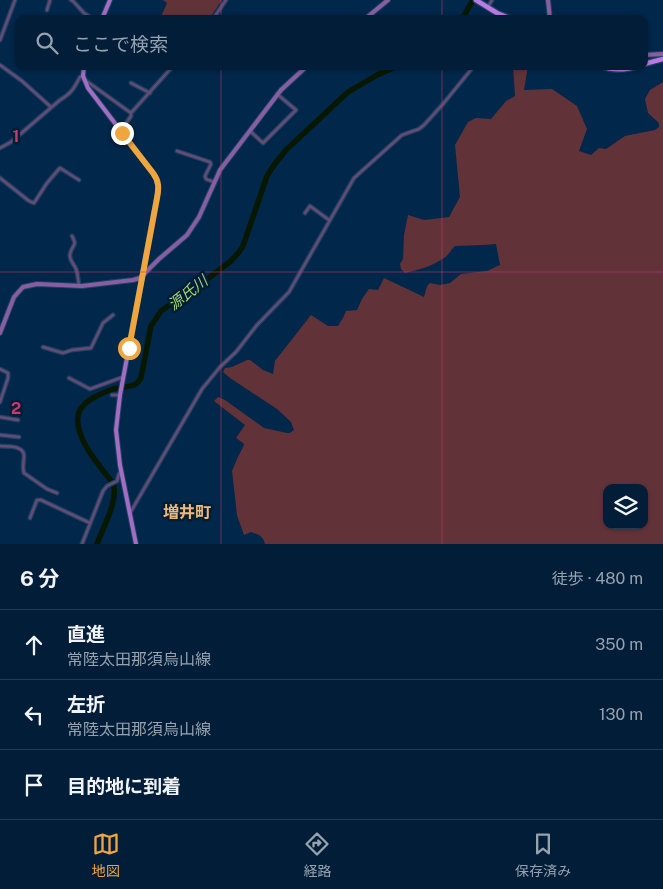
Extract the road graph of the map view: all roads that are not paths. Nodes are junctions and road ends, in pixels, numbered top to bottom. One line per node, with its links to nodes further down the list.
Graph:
1 (15, 0): 18 (street)
2 (50, 0): 11 (street)
3 (71, 0): 12 (street)
4 (110, 0): 13 (main road)
5 (226, 0): 14 (street)
6 (388, 0): 15 (street)
7 (476, 0): 10 (highway)
8 (492, 0): 10 (street)
9 (548, 0): 17 (street)
10 (488, 7): 16 (highway)
11 (47, 10)
12 (87, 15)
13 (104, 15)
14 (216, 15)
15 (370, 15)
16 (503, 15)
17 (550, 15)
18 (0, 40)
19 (663, 54): 20 (street)
20 (648, 55)
21 (663, 59): 22 (highway)
22 (648, 63)
23 (0, 66): 32 (street)
24 (84, 70): 28 (main road)
25 (170, 70): 30 (street)
26 (302, 70): 31 (street)
27 (471, 70): 42 (street)
28 (83, 77): 32 (street); 33 (street); 34 (main road)
29 (130, 83): 30 (street)
30 (150, 93): 33 (street)
31 (277, 94): 35 (street); 35 (street)
32 (51, 108): 36 (street)
33 (131, 113): 34 (street)
34 (121, 131): 44 (main road)
35 (250, 131): 40 (street)
36 (0, 148)
37 (177, 151): 40 (street)
38 (0, 178): 39 (street)
39 (79, 180)
40 (214, 182): 44 (street)
41 (305, 213): 42 (street)
42 (329, 220): 64 (street)
43 (72, 236): 45 (street)
44 (142, 276): 45 (street); 51 (main road)
45 (79, 286): 47 (street)
46 (112, 315): 48 (street)
47 (0, 333)
48 (43, 347)
49 (0, 370): 53 (street)
50 (69, 378): 51 (street)
51 (123, 379): 54 (main road)
52 (0, 381): 53 (street)
53 (6, 384): 56 (street)
54 (120, 393): 55 (street); 62 (main road)
55 (112, 395)
56 (0, 402)
57 (0, 417): 58 (street)
58 (18, 420)
59 (0, 435): 60 (street)
60 (19, 437)
61 (0, 446): 63 (street)
62 (121, 472): 64 (main road); 66 (street)
63 (57, 493)
64 (129, 515): 68 (main road)
65 (30, 518): 66 (street)
66 (90, 523): 67 (street)
67 (82, 544)
68 (136, 544)

